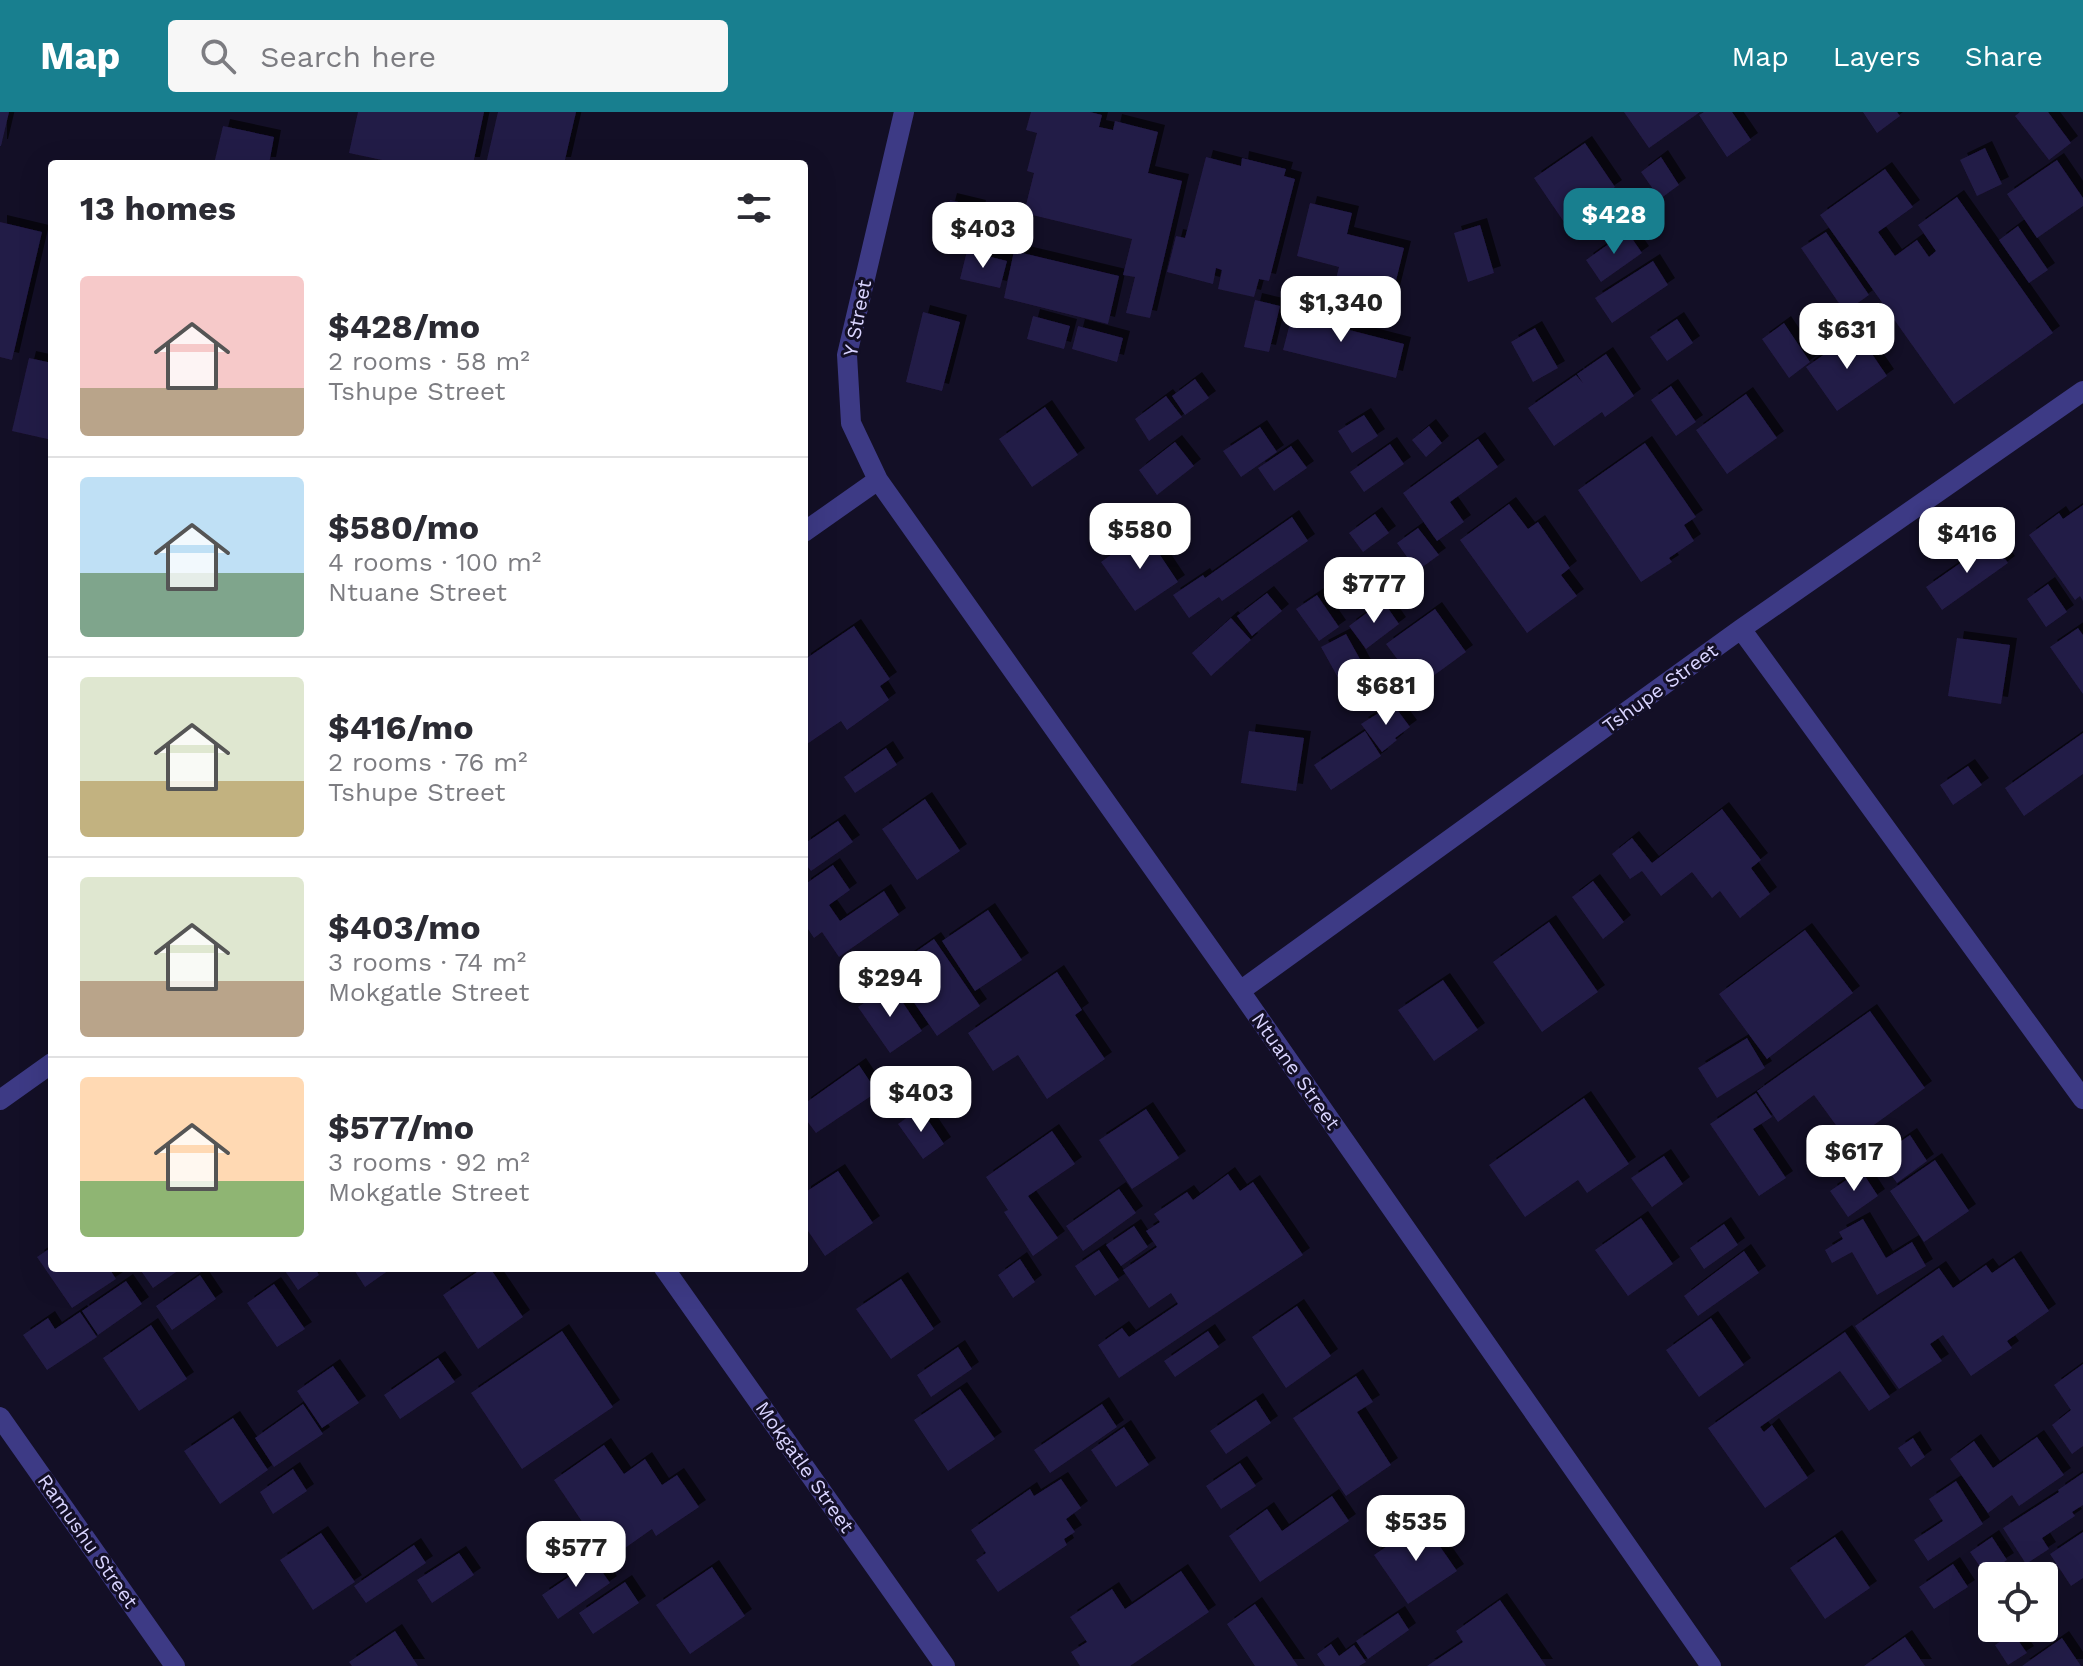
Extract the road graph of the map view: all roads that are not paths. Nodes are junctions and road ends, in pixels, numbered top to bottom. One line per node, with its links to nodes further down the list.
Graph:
1 (904, 112): 3 (street, Y Street)
2 (2083, 391): 5 (street, Tshupe Street)
3 (878, 480): 4 (street); 6 (street, Ntuane Street)
4 (808, 529)
5 (1741, 629): 6 (street, Tshupe Street); 8 (street)
6 (1240, 991): 14 (street, Ntuane Street)
7 (48, 1066): 9 (street)
8 (2083, 1099)
9 (0, 1100)
10 (667, 1272): 13 (street, Mokgatle Street)
11 (0, 1417): 12 (street, Ramushu Street)
12 (175, 1666)
13 (945, 1666)
14 (1711, 1666)

